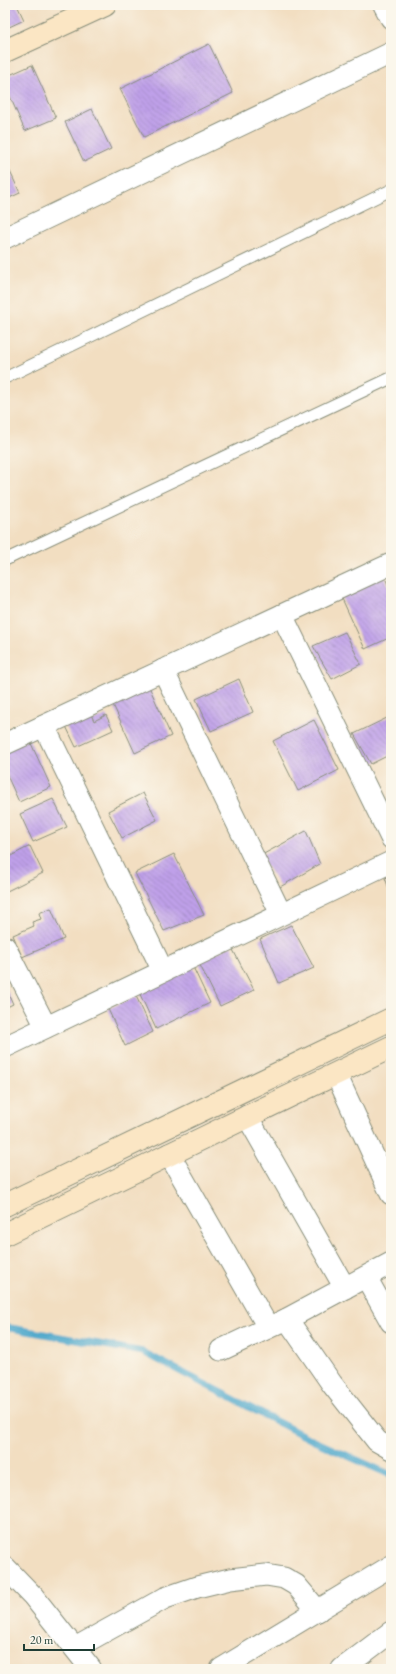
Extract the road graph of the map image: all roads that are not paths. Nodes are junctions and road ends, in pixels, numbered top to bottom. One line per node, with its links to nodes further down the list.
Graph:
1 (105, 5): 4 (street)
2 (384, 5): 3 (street)
3 (391, 18)
4 (5, 51)
5 (391, 53): 7 (street)
6 (391, 190): 8 (lane)
7 (5, 238)
8 (5, 378)
9 (391, 378): 10 (lane)
10 (5, 560)
11 (391, 564): 12 (street)
12 (282, 615): 13 (street); 16 (street)
13 (163, 670): 14 (street); 18 (street)
14 (44, 726): 15 (street); 20 (street)
15 (5, 744)
16 (391, 838)
17 (391, 862): 18 (street)
18 (281, 914): 20 (street)
19 (5, 947): 22 (street)
20 (163, 971): 22 (street)
21 (391, 1019): 29 (street)
22 (46, 1027): 23 (street)
23 (5, 1047)
24 (391, 1047): 25 (street)
25 (336, 1074): 26 (street); 28 (street)
26 (247, 1116): 27 (street); 33 (street)
27 (169, 1154): 30 (street); 36 (street)
28 (391, 1194)
29 (5, 1205)
30 (5, 1234)
31 (391, 1263): 32 (street)
32 (366, 1277): 33 (street); 35 (street)
33 (345, 1288): 34 (street)
34 (287, 1319): 36 (street); 38 (street)
35 (391, 1322)
36 (268, 1327): 37 (street)
37 (221, 1350)
38 (391, 1449)
39 (391, 1566): 41 (street)
40 (5, 1567): 43 (street)
41 (318, 1611): 43 (street); 45 (street)
42 (391, 1632): 46 (street)
43 (75, 1648): 44 (street)
44 (90, 1669)
45 (221, 1669)
46 (342, 1669)

